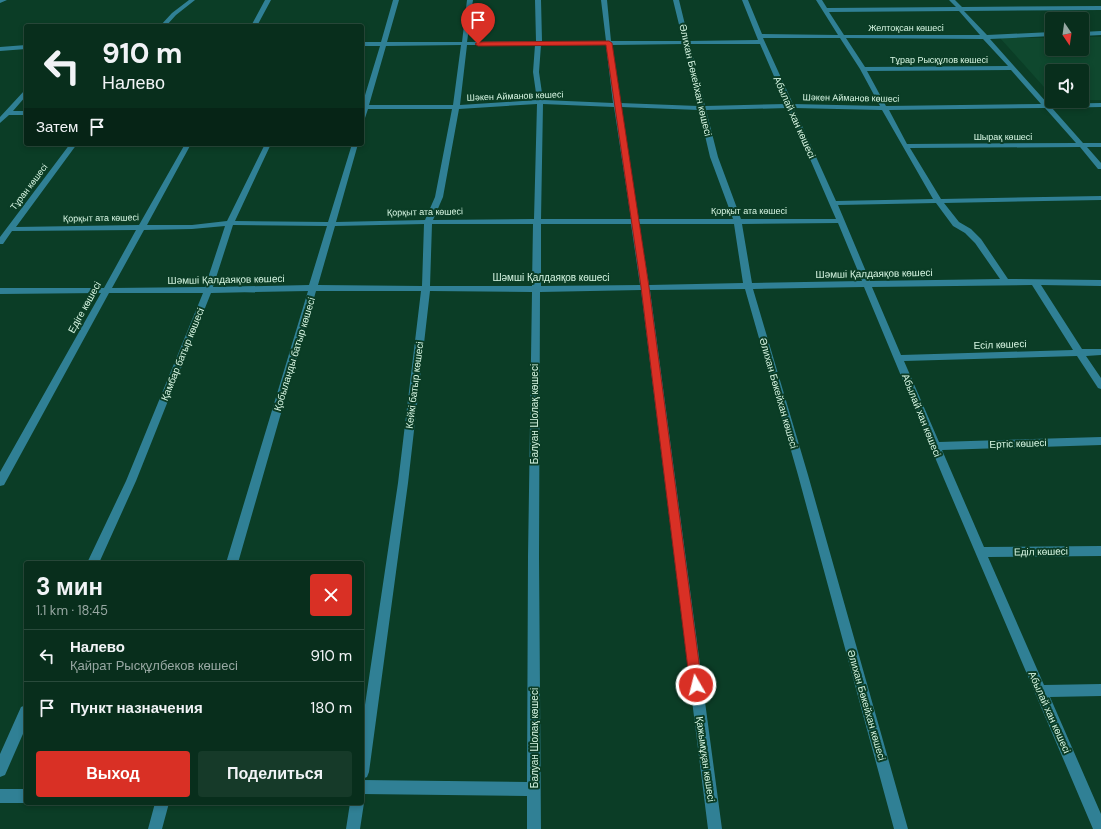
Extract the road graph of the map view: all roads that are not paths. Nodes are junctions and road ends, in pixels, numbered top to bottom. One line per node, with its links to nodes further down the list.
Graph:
1 (4, 0): 13 (street)
2 (192, 0): 17 (street)
3 (268, 0): 18 (street)
4 (396, 0): 28 (street)
5 (470, 0): 29 (street, Кейкі батыр көшесі)
6 (538, 0): 30 (street, Балуан Шолақ көшесі)
7 (604, 0): 26 (street, Қажымұқан көшесі)
8 (676, 0): 25 (street, Әлихан Бөкейхан көшесі)
9 (745, 0): 24 (street, Абылай хан көшесі)
10 (819, 0): 14 (street)
11 (952, 0): 15 (street)
12 (1086, 0): 16 (street)
13 (0, 1)
14 (825, 10): 15 (street); 22 (street)
15 (960, 10): 16 (street); 23 (street)
16 (1099, 10)
17 (165, 24)
18 (255, 24)
19 (1101, 33): 21 (street)
20 (1045, 34): 23 (street, Желтоқсан көшесі)
21 (1089, 34)
22 (842, 37): 23 (street, Желтоқсан көшесі); 24 (street, Желтоқсан көшесі); 34 (street)
23 (986, 37): 33 (street)
24 (761, 39): 25 (street, Желтоқсан көшесі); 42 (street, Абылай хан көшесі)
25 (688, 42): 26 (street, Желтоқсан көшесі); 45 (street, Әлихан Бөкейхан көшесі)
26 (609, 43): 30 (street, Желтоқсан көшесі); 38 (street, Қажымұқан көшесі)
27 (364, 44): 28 (street, Желтоқсан көшесі)
28 (384, 44): 29 (street, Желтоқсан көшесі); 43 (street)
29 (463, 44): 30 (street, Желтоқсан көшесі); 44 (street, Кейкі батыр көшесі)
30 (538, 44): 36 (street, Балуан Шолақ көшесі)
31 (24, 47): 32 (street)
32 (0, 49)
33 (1014, 68): 34 (street, Тұрар Рысқұлов көшесі); 37 (street)
34 (863, 69): 46 (street)
35 (24, 94): 48 (street)
36 (540, 102): 38 (street, Шәкен Айманов көшесі); 44 (street, Шәкен Айманов көшесі); 63 (street, Балуан Шолақ көшесі)
37 (1045, 103)
38 (618, 105): 45 (street, Шәкен Айманов көшесі); 64 (street, Қажымұқан көшесі)
39 (1045, 105): 46 (street, Шәкен Айманов көшесі)
40 (1089, 105): 41 (street, Шәкен Айманов көшесі)
41 (1101, 105)
42 (790, 106): 45 (street, Шәкен Айманов көшесі); 46 (street, Шәкен Айманов көшесі); 60 (street, Абылай хан көшесі)
43 (364, 107): 44 (street, Шәкен Айманов көшесі)
44 (456, 107): 66 (street, Кейкі батыр көшесі)
45 (703, 108): 62 (street, Әлихан Бөкейхан көшесі)
46 (885, 108): 57 (street)
47 (1050, 108): 51 (street)
48 (8, 113): 49 (street); 50 (street)
49 (24, 113)
50 (0, 121)
51 (1083, 145): 52 (street, Шырақ көшесі); 57 (street, Шырақ көшесі); 58 (street)
52 (1101, 145)
53 (72, 146): 70 (street, Тұран көшесі)
54 (187, 146): 69 (street, Едіге көшесі)
55 (267, 146): 67 (street, Қамбар батыр көшесі)
56 (354, 146): 68 (street, Қобыланды батыр көшесі)
57 (905, 146): 61 (street)
58 (1101, 167)
59 (1101, 198): 61 (street)
60 (833, 202): 61 (street); 65 (street, Абылай хан көшесі)
61 (939, 202): 72 (street)
62 (736, 220): 64 (street, Қорқыт ата көшесі); 65 (street, Қорқыт ата көшесі); 76 (street, Әлихан Бөкейхан көшесі)
63 (537, 221): 64 (street, Қорқыт ата көшесі); 66 (street, Қорқыт ата көшесі); 80 (street, Балуан Шолақ көшесі)
64 (635, 221): 77 (street, Қажымұқан көшесі)
65 (840, 221): 74 (street, Абылай хан көшесі)
66 (428, 222): 68 (street, Қорқыт ата көшесі); 79 (street, Кейкі батыр көшесі)
67 (230, 223): 68 (street, Қорқыт ата көшесі); 69 (street, Қорқыт ата көшесі); 81 (street, Қамбар батыр көшесі)
68 (332, 224): 78 (street, Қобыланды батыр көшесі)
69 (140, 228): 70 (street, Қорқыт ата көшесі); 83 (street, Едіге көшесі)
70 (10, 229): 71 (street, Тұран көшесі)
71 (0, 242)
72 (1006, 282): 74 (street, Шәмші Қалдаяқов көшесі); 75 (street, Шәмші Қалдаяқов көшесі)
73 (1101, 283): 75 (street, Шәмші Қалдаяқов көшесі)
74 (867, 284): 76 (street, Шәмші Қалдаяқов көшесі); 86 (street, Абылай хан көшесі)
75 (1036, 284): 84 (street)
76 (748, 285): 77 (street, Шәмші Қалдаяқов көшесі); 110 (street, Әлихан Бөкейхан көшесі)
77 (645, 287): 80 (street, Шәмші Қалдаяқов көшесі); 109 (street, Қажымұқан көшесі)
78 (314, 288): 79 (street, Шәмші Қалдаяқов көшесі); 81 (street, Шәмші Қалдаяқов көшесі); 94 (street, Қобыланды батыр көшесі)
79 (426, 288): 80 (street, Шәмші Қалдаяқов көшесі); 98 (street, Кейкі батыр көшесі)
80 (536, 288): 101 (street, Балуан Шолақ көшесі)
81 (208, 290): 83 (street, Шәмші Қалдаяқов көшесі); 93 (street, Қамбар батыр көшесі)
82 (0, 291): 83 (street, Шәмші Қалдаяқов көшесі)
83 (105, 292): 90 (street, Едіге көшесі)
84 (1079, 352): 85 (street, Есіл көшесі); 86 (street, Есіл көшесі); 87 (street)
85 (1101, 352)
86 (899, 358): 89 (street, Абылай хан көшесі)
87 (1101, 386)
88 (1101, 441): 89 (street, Ертіс көшесі)
89 (935, 446): 92 (street, Абылай хан көшесі)
90 (0, 482)
91 (1101, 551): 92 (street, Еділ көшесі)
92 (982, 552): 96 (street, Абылай хан көшесі)
93 (94, 561)
94 (233, 561)
95 (1101, 690): 96 (street)
96 (1040, 691): 111 (street, Абылай хан көшесі)
97 (24, 716): 99 (street)
98 (364, 758)
99 (0, 770)
100 (364, 787): 101 (street)
101 (534, 789): 108 (street, Балуан Шолақ көшесі)
102 (0, 796): 103 (street)
103 (24, 796)
104 (161, 805): 106 (street)
105 (357, 805): 107 (street)
106 (155, 829)
107 (353, 829)
108 (534, 829)
109 (715, 829)
110 (901, 829)
111 (1100, 829)

